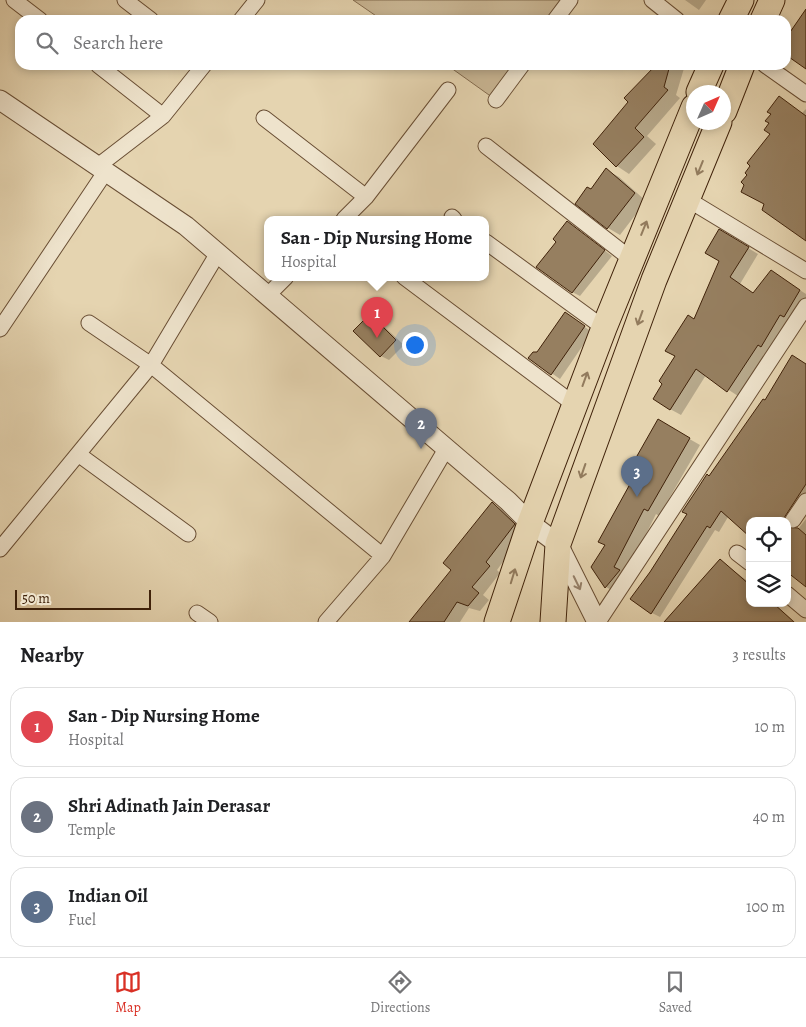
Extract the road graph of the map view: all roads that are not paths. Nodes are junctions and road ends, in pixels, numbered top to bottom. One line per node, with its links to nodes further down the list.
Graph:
1 (14, 0): 8 (street)
2 (257, 0): 10 (street)
3 (570, 0): 11 (street)
4 (652, 0): 12 (street)
5 (741, 0): 13 (highway)
6 (772, 0): 14 (highway)
7 (132, 2): 9 (street)
8 (34, 15)
9 (146, 15)
10 (245, 15)
11 (559, 15)
12 (671, 15)
13 (734, 15)
14 (765, 15)
15 (104, 70): 27 (street)
16 (200, 70): 27 (street)
17 (518, 70): 26 (street)
18 (709, 70): 21 (highway)
19 (740, 70): 23 (highway)
20 (772, 70): 24 (street)
21 (702, 85)
22 (448, 90): 33 (street)
23 (731, 93)
24 (806, 94)
25 (0, 100): 32 (street)
26 (496, 100)
27 (163, 116): 32 (street)
28 (264, 118): 33 (street)
29 (686, 126): 38 (highway, one-way to 29)
30 (716, 130): 34 (highway, one-way to 34)
31 (486, 146): 38 (street)
32 (102, 169): 37 (street); 46 (street)
33 (366, 197): 35 (street)
34 (687, 199): 39 (street); 55 (highway, one-way to 55)
35 (347, 216)
36 (489, 244): 45 (street)
37 (218, 253): 42 (street); 47 (street)
38 (631, 259): 45 (highway)
39 (806, 270)
40 (282, 281): 42 (street)
41 (409, 281): 48 (street)
42 (266, 296): 49 (street)
43 (806, 306): 67 (street)
44 (89, 324): 47 (street)
45 (604, 328): 48 (highway, one-way to 45)
46 (0, 329)
47 (151, 364): 50 (street); 58 (street)
48 (575, 405): 53 (highway)
49 (446, 449): 53 (street); 58 (street)
50 (78, 454): 54 (street); 56 (street)
51 (806, 501): 52 (street)
52 (793, 520)
53 (530, 523): 55 (street); 65 (highway, one-way to 53)
54 (188, 534)
55 (558, 544): 66 (highway); 67 (street, one-way to 67)
56 (0, 549)
57 (738, 553): 59 (street)
58 (383, 556): 64 (street)
59 (749, 562)
60 (791, 597): 61 (street)
61 (806, 610)
62 (197, 613): 63 (street)
63 (210, 622)
64 (326, 622)
65 (497, 622)
66 (553, 622)
67 (598, 622)

